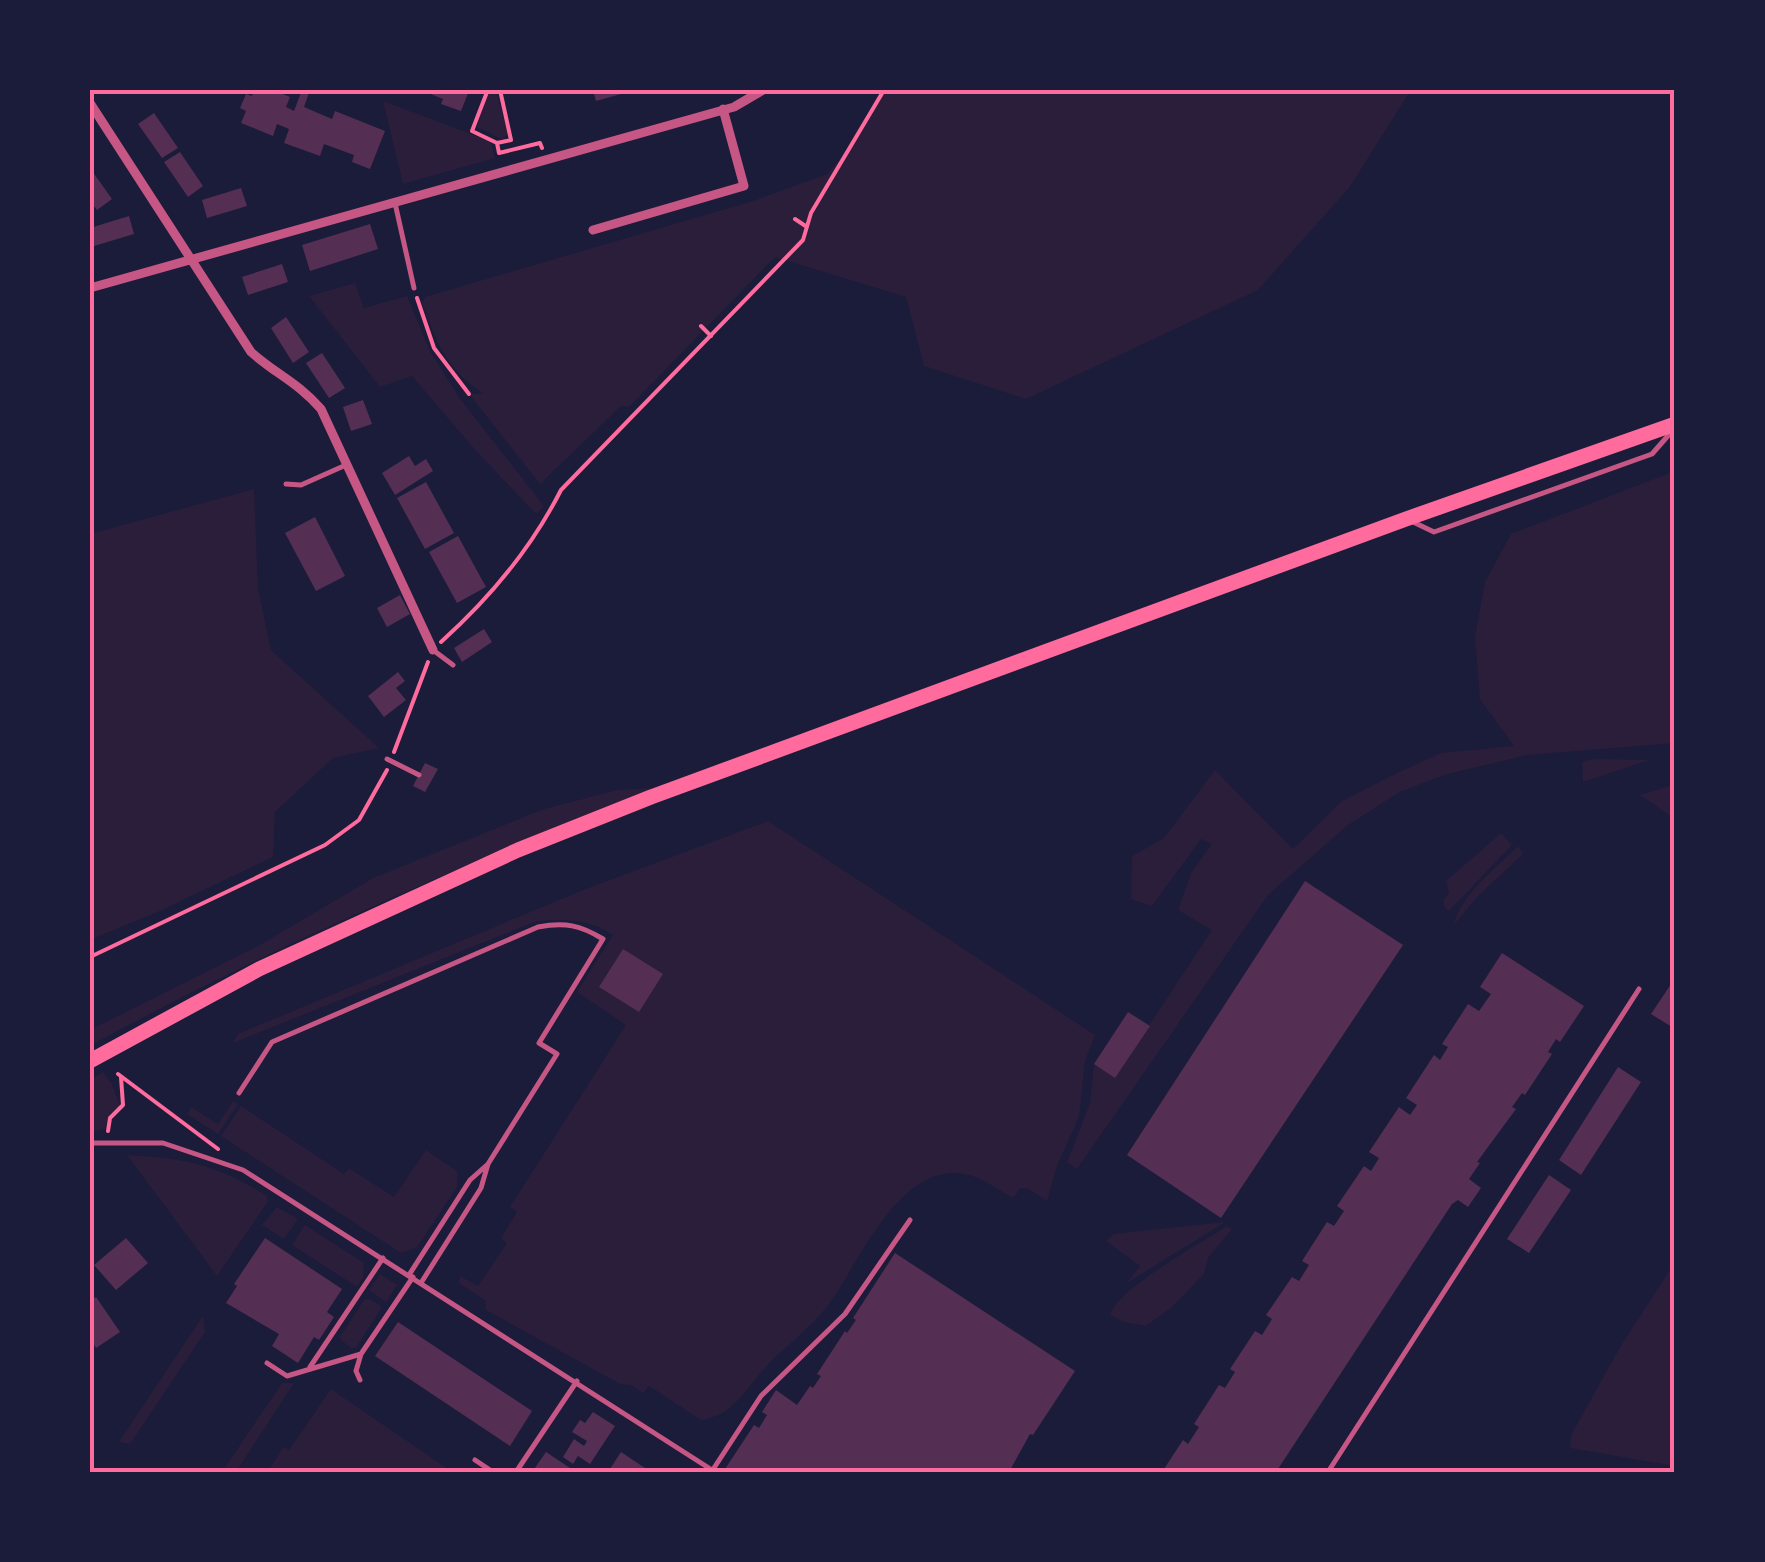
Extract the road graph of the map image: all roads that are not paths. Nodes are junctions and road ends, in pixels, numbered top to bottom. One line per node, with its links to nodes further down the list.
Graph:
1 (764, 90): 3 (street)
2 (90, 104): 6 (street)
3 (723, 110): 4 (street); 5 (street)
4 (394, 202): 6 (street); 8 (lane)
5 (593, 230)
6 (194, 260): 7 (street); 10 (street)
7 (90, 288)
8 (414, 288)
9 (1675, 426): 17 (main road)
10 (346, 466): 11 (lane); 12 (street)
11 (286, 484)
12 (433, 650): 13 (lane)
13 (453, 665)
14 (389, 760): 15 (lane)
15 (418, 775)
16 (1638, 989): 34 (lane)
17 (90, 1060)
18 (239, 1093): 20 (lane)
19 (90, 1143): 22 (lane)
20 (488, 1164): 23 (lane); 24 (lane)
21 (910, 1220): 31 (lane)
22 (383, 1258): 23 (lane); 27 (lane)
23 (410, 1276): 24 (lane); 25 (lane)
24 (422, 1283): 29 (lane)
25 (361, 1354): 27 (lane); 28 (lane)
26 (267, 1363): 27 (lane)
27 (309, 1370)
28 (360, 1380)
29 (577, 1381): 31 (lane); 33 (lane)
30 (475, 1460): 32 (lane)
31 (712, 1471)
32 (492, 1472)
33 (516, 1472)
34 (1328, 1472)

